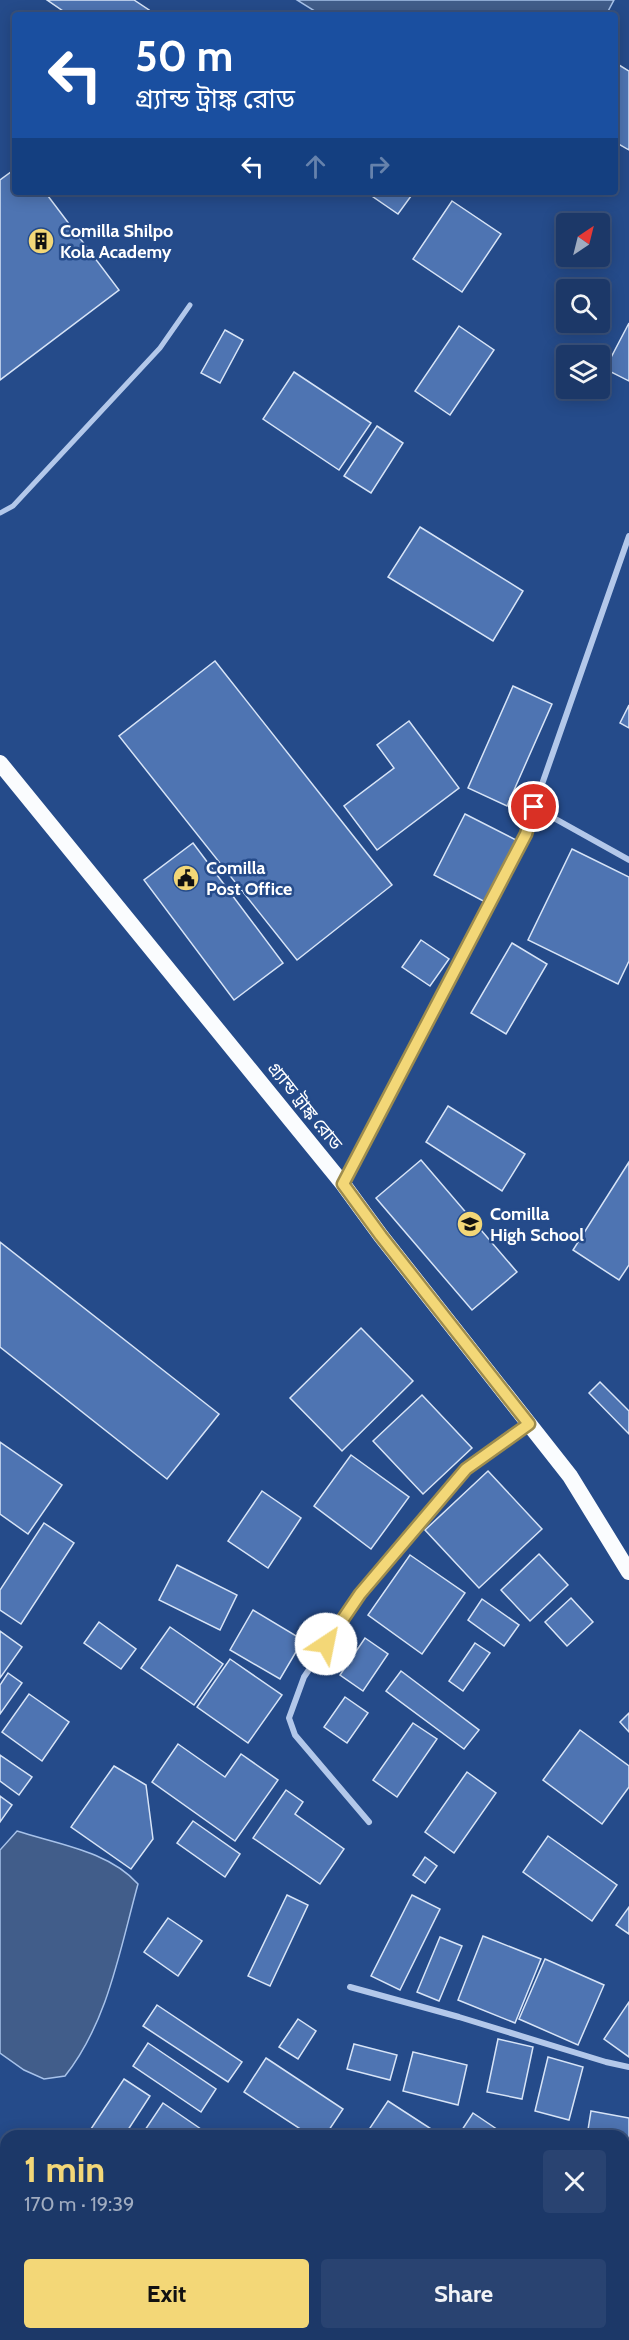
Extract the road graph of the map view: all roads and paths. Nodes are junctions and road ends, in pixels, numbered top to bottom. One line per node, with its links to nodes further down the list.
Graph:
1 (190, 304): 2 (street)
2 (0, 513)
3 (629, 536): 5 (street)
4 (0, 763): 7 (highway, গ্র্যান্ড ট্রাঙ্ক রোড)
5 (534, 807): 6 (street); 7 (street)
6 (629, 860)
7 (343, 1184): 8 (highway, গ্র্যান্ড ট্রাঙ্ক রোড)
8 (529, 1424): 9 (highway, গ্র্যান্ড ট্রাঙ্ক রোড); 10 (street)
9 (629, 1572)
10 (369, 1822)
11 (350, 1987): 12 (street)
12 (629, 2067)

